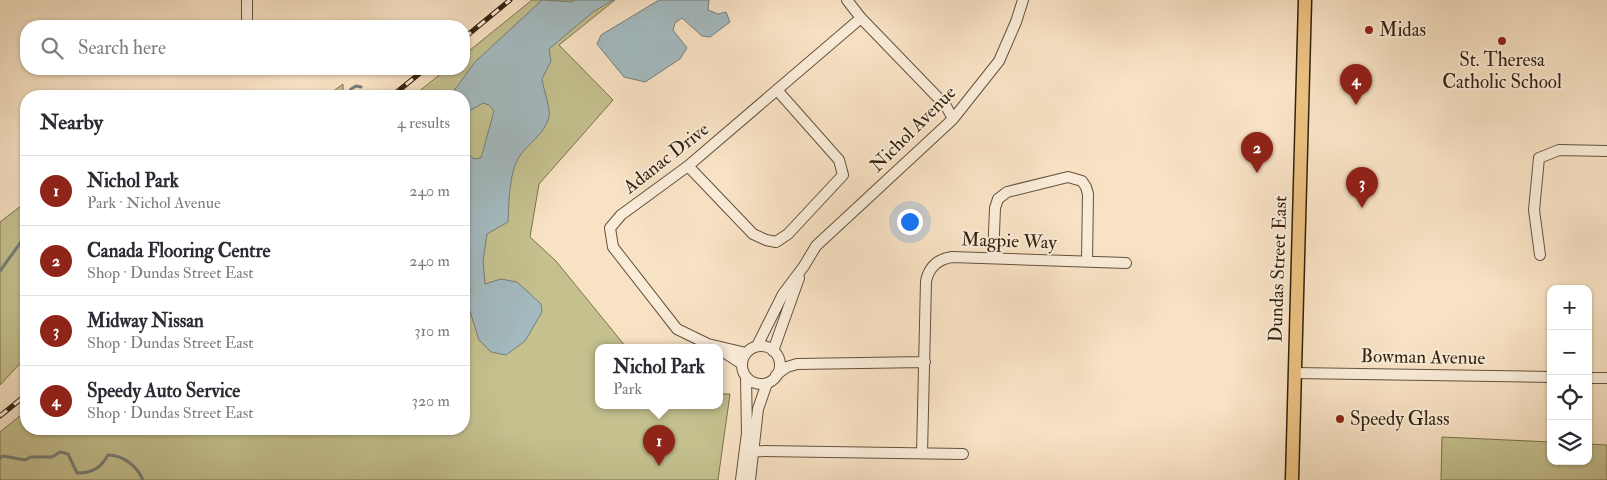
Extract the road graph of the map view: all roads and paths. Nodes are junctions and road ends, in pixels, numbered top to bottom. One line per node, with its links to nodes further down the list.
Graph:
1 (247, 0): 5 (street)
2 (847, 0): 6 (street)
3 (1023, 0): 8 (street, Nichol Avenue)
4 (1305, 0): 24 (main road, Dundas Street East)
5 (247, 18)
6 (861, 18): 7 (street, Adanac Drive); 8 (street)
7 (777, 90): 10 (street, Adanac Drive); 10 (street)
8 (953, 119): 15 (street, Nichol Avenue)
9 (1607, 151): 11 (street)
10 (688, 166): 16 (street, Adanac Drive)
11 (1540, 255)
12 (993, 258): 13 (street, Magpie Way); 13 (street); 22 (street, Magpie Way)
13 (1087, 261): 14 (street, Magpie Way)
14 (1126, 263)
15 (804, 266): 17 (street, Nichol Avenue); 20 (street, Nichol Avenue)
16 (707, 344)
17 (757, 346): 20 (street); 21 (street)
18 (723, 347): 21 (street, Adanac Drive)
19 (723, 351): 21 (street)
20 (775, 353): 23 (street); 25 (street)
21 (744, 359): 26 (street)
22 (925, 362): 23 (street); 32 (street, Magpie Way)
23 (797, 364): 25 (street)
24 (1294, 373): 27 (street, Bowman Avenue); 36 (main road, Dundas Street East)
25 (776, 375): 30 (street)
26 (746, 377): 30 (street); 34 (street)
27 (1547, 377)
28 (1592, 378): 29 (street)
29 (1607, 378)
30 (766, 383): 31 (street)
31 (755, 451): 32 (street); 35 (street)
32 (922, 453): 33 (street)
33 (963, 454)
34 (740, 480)
35 (750, 480)
36 (1292, 480)

